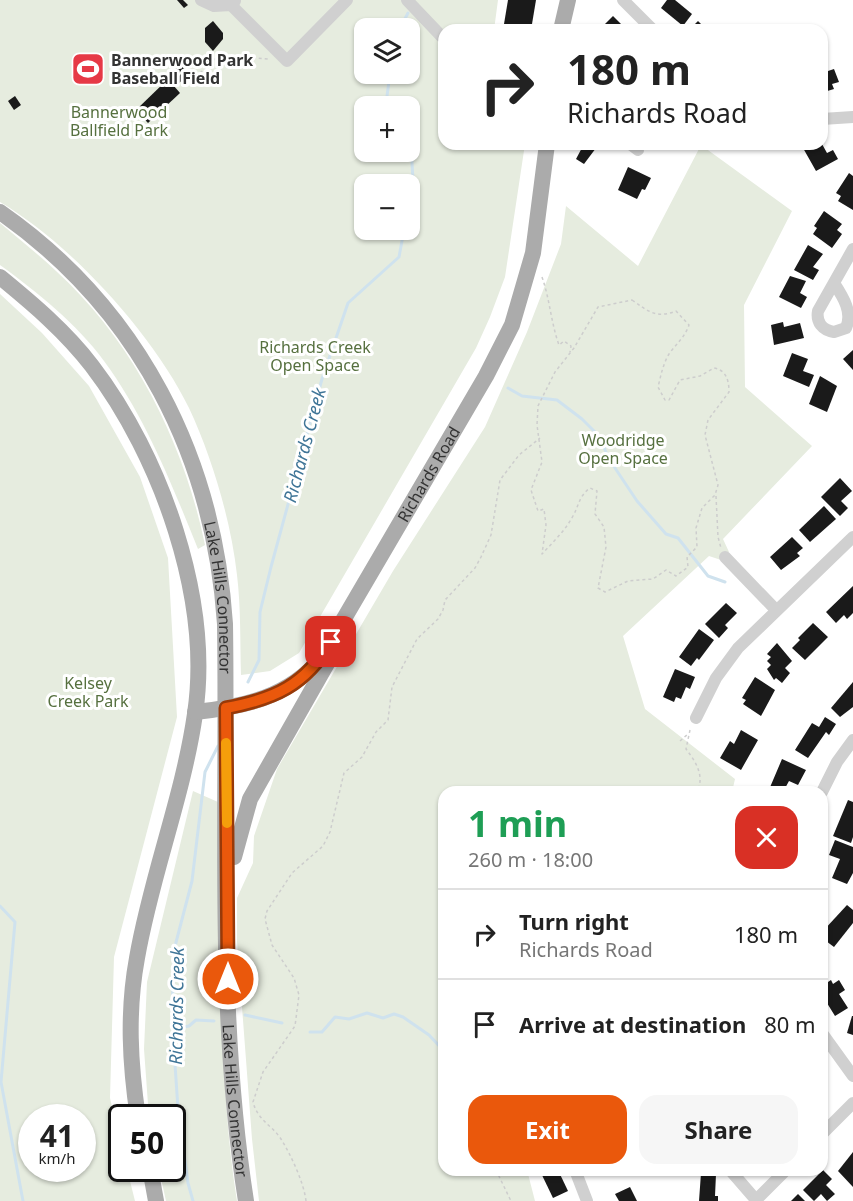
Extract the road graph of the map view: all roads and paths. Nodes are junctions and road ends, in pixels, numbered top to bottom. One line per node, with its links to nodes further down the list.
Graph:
1 (201, 0): 6 (street)
2 (347, 0): 10 (street)
3 (407, 0): 9 (street)
4 (568, 0): 7 (main road)
5 (623, 0): 8 (street)
6 (234, 3): 10 (street)
7 (562, 24)
8 (647, 24)
9 (438, 33)
10 (282, 57): 11 (path)
11 (216, 58): 12 (path); 13 (path)
12 (221, 68)
13 (200, 73)
14 (853, 117): 15 (street)
15 (828, 119)
16 (546, 150): 27 (main road, Richards Road)
17 (0, 212): 29 (main road, Lake Hills Connector)
18 (853, 249): 21 (street)
19 (0, 277): 30 (main road, Lake Hills Connector)
20 (542, 277): 22 (path)
21 (834, 283)
22 (570, 353): 23 (path); 24 (path)
23 (540, 438): 24 (path); 52 (path)
24 (715, 495): 26 (path)
25 (853, 537): 28 (street)
26 (725, 557): 28 (street)
27 (359, 594): 29 (main road, Richards Road); 37 (main road)
28 (777, 610): 31 (street)
29 (226, 708): 30 (main road, Richards Road); 37 (main road, Lake Hills Connector)
30 (195, 712): 41 (main road, Lake Hills Connector)
31 (696, 718): 32 (path)
32 (689, 733): 34 (path); 35 (path)
33 (853, 740): 36 (street)
34 (680, 741)
35 (700, 786)
36 (825, 786)
37 (227, 893): 51 (main road, Lake Hills Connector)
38 (828, 1041): 39 (street)
39 (853, 1076)
40 (853, 1103): 42 (street)
41 (137, 1104)
42 (828, 1128)
43 (499, 1176): 53 (path)
44 (577, 1176): 48 (street)
45 (735, 1176): 49 (street)
46 (780, 1176): 49 (street)
47 (153, 1182): 50 (main road)
48 (586, 1199)
49 (756, 1200)
50 (156, 1201)
51 (246, 1201)
52 (306, 1201)
53 (511, 1201)

